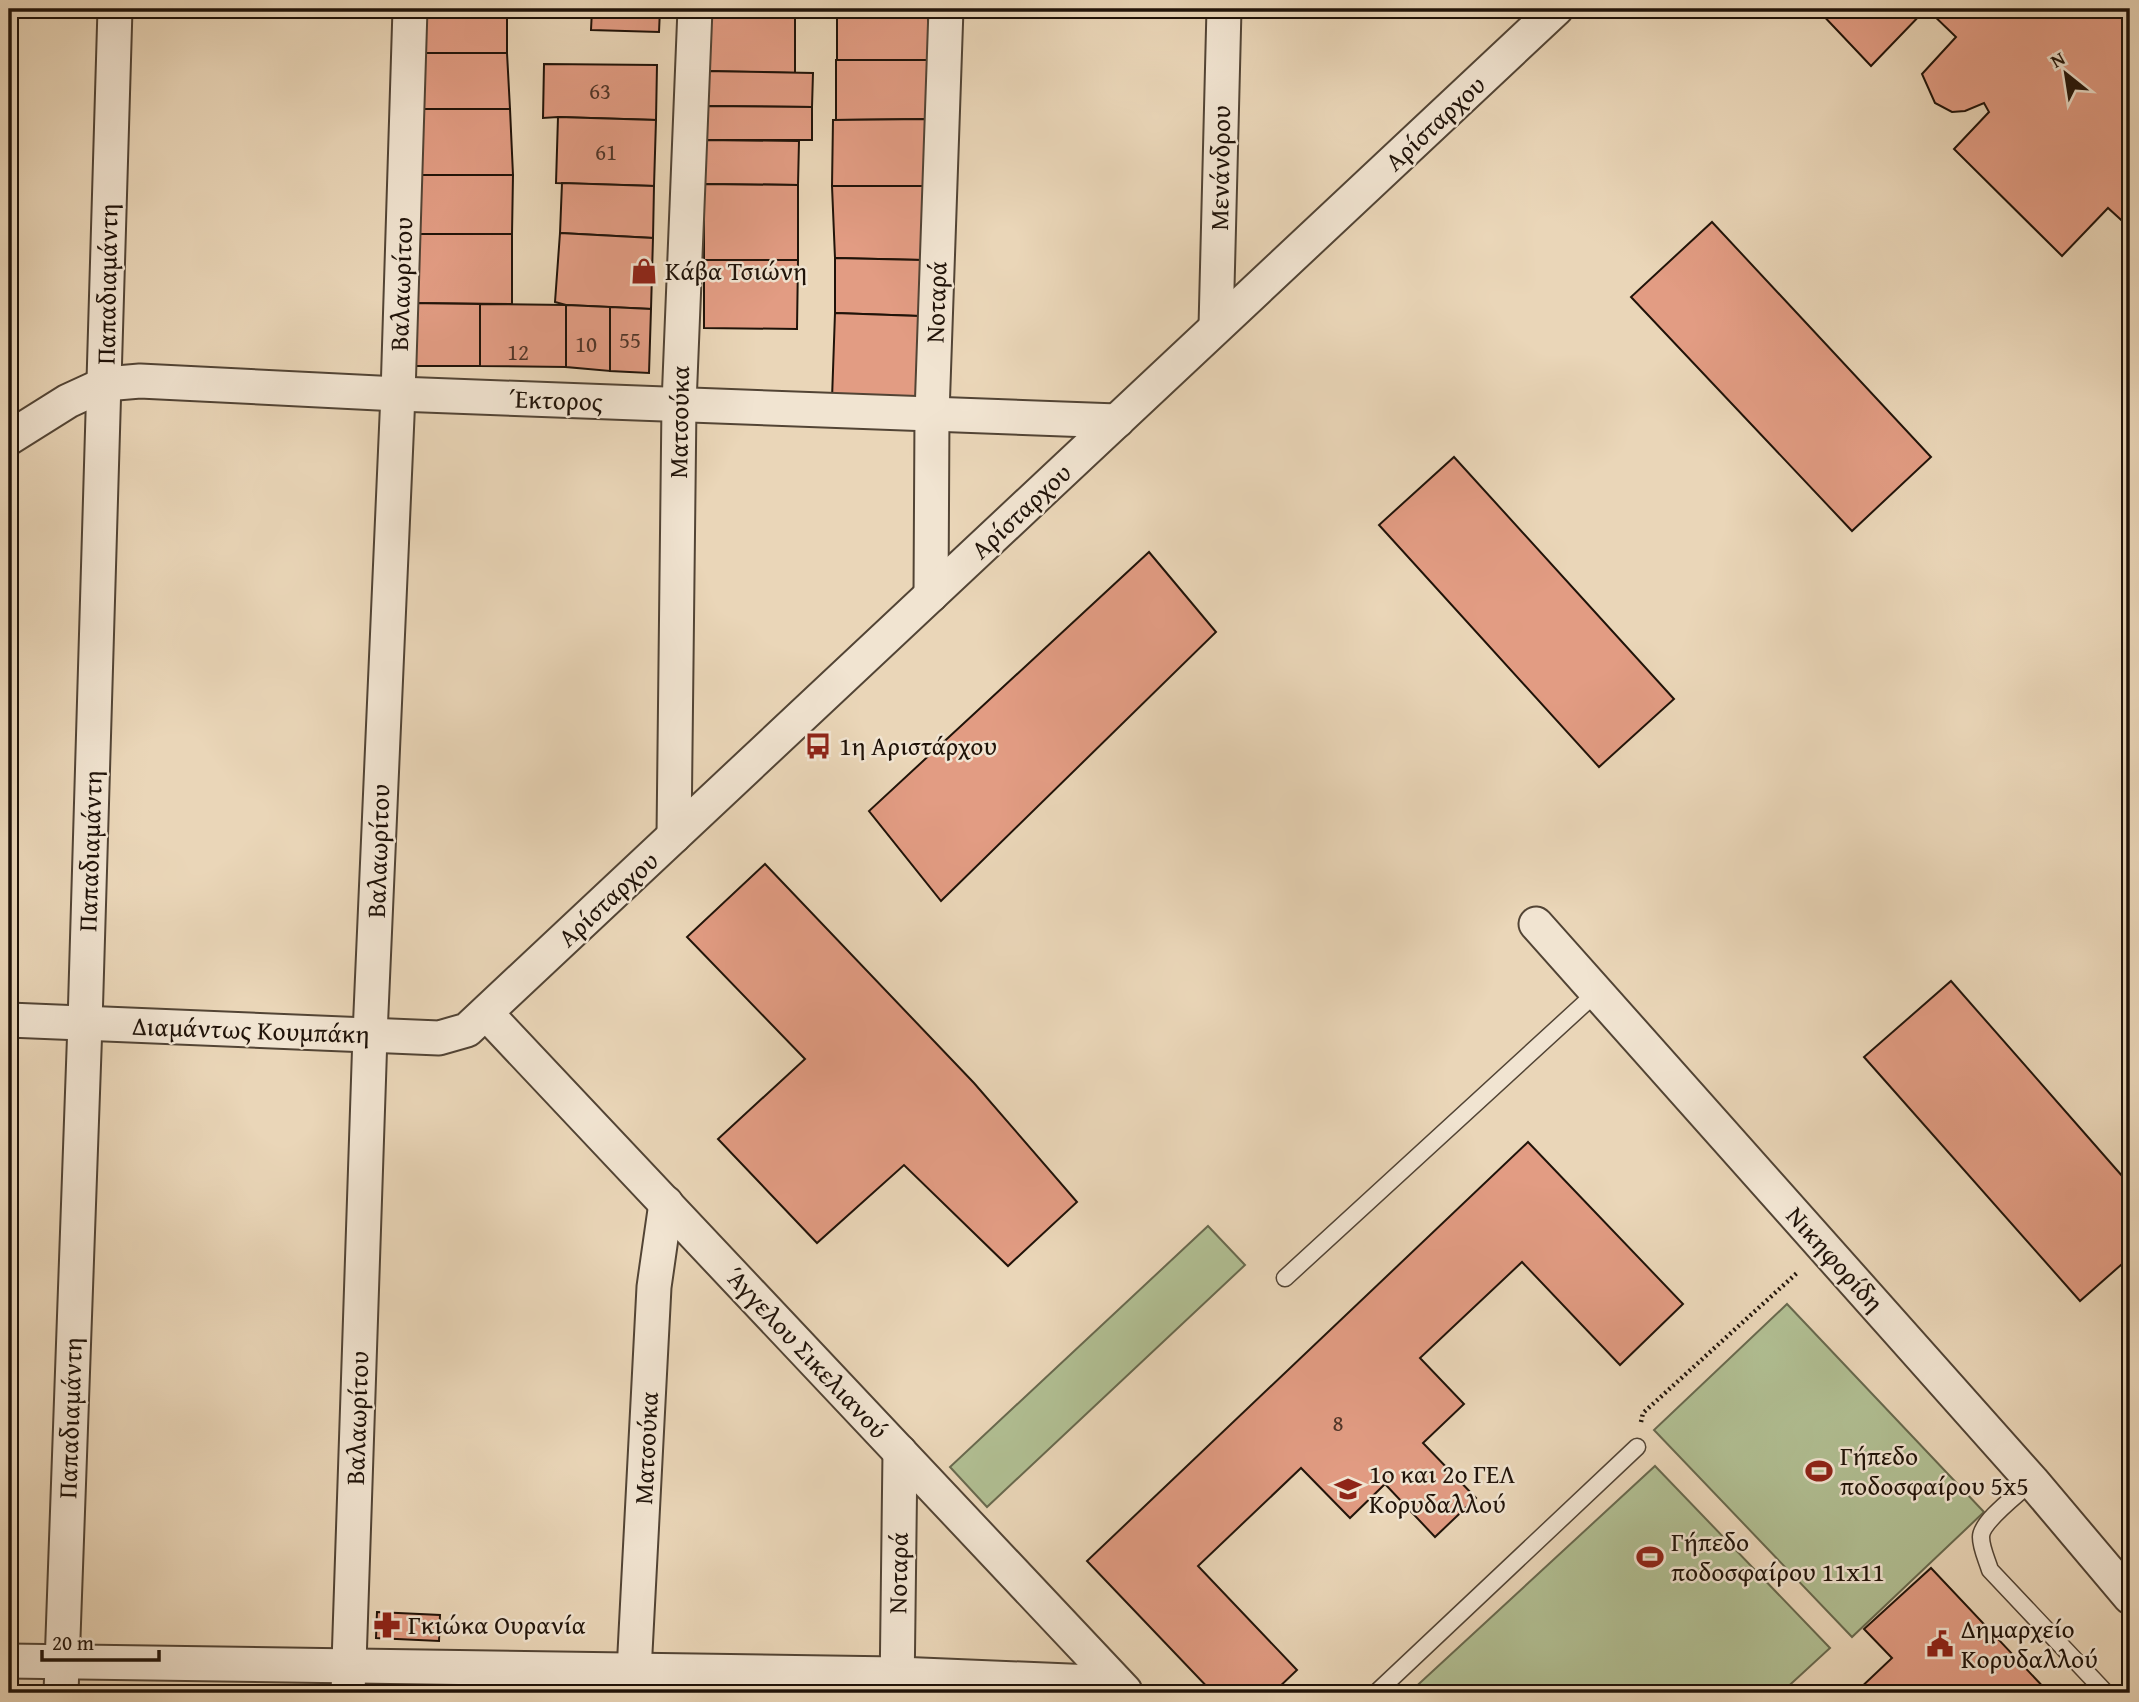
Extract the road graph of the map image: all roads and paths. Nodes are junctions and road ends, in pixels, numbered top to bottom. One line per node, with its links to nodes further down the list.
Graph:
1 (115, 9): 8 (street, Παπαδιαμάντη)
2 (410, 9): 9 (street, Βαλαωρίτου)
3 (695, 9): 10 (street, Ματσούκα)
4 (946, 9): 11 (street, Νοταρά)
5 (1224, 9): 7 (street, Μενάνδρου)
6 (1556, 9): 7 (street, Αρίσταρχου)
7 (1216, 327): 12 (street, Αρίσταρχου)
8 (105, 384): 9 (street, Έκτορος); 13 (street, Έκτορος); 20 (street, Παπαδιαμάντη)
9 (398, 394): 10 (street, Έκτορος); 21 (street, Βαλαωρίτου)
10 (679, 404): 11 (street, Έκτορος); 15 (street, Ματσούκα)
11 (932, 414): 12 (street, Έκτορος); 14 (street, Νοταρά)
12 (1117, 421): 14 (street, Αρίσταρχου)
13 (9, 438)
14 (931, 595): 15 (street, Αρίσταρχου)
15 (674, 836): 18 (street, Αρίσταρχου)
16 (1536, 924): 17 (street, Νικηφορίδη)
17 (1597, 992): 23 (street, Νικηφορίδη); 24 (lane)
18 (486, 1013): 21 (street, Διαμάντως Κουμπάκη); 22 (street, Άγγελου Σικελιανού)
19 (9, 1020): 20 (street, Διαμάντως Κουμπάκη)
20 (85, 1023): 21 (street, Διαμάντως Κουμπάκη); 30 (street, Παπαδιαμάντη)
21 (370, 1035): 31 (street, Βαλαωρίτου)
22 (666, 1203): 26 (street, Άγγελου Σικελιανού); 32 (street, Ματσούκα)
23 (1825, 1248): 25 (path); 27 (street, Νικηφορίδη)
24 (1285, 1278)
25 (1637, 1447): 35 (lane)
26 (900, 1452): 33 (street, Νοταρά); 34 (street, Άγγελου Σικελιανού)
27 (2032, 1481): 28 (street, Νικηφορίδη); 36 (lane)
28 (2130, 1597)
29 (9, 1661): 30 (street)
30 (61, 1677): 31 (street)
31 (349, 1680): 32 (street)
32 (633, 1682): 33 (street)
33 (897, 1684): 34 (street)
34 (1122, 1688)
35 (1376, 1693)
36 (2106, 1693)

